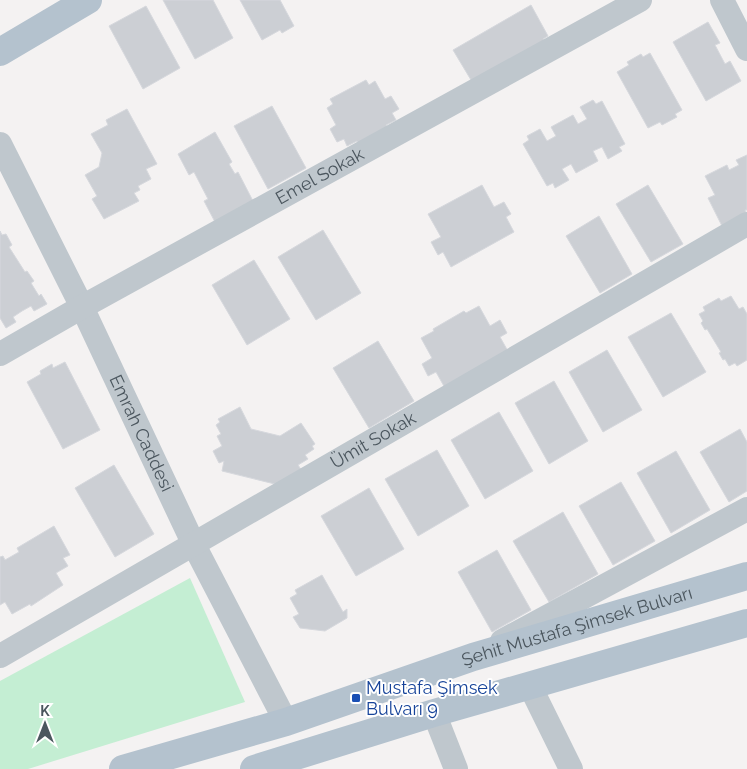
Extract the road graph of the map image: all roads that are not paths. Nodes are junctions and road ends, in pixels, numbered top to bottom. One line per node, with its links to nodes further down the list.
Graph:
1 (88, 0): 5 (main road)
2 (640, 0): 8 (street, Emel Sokak)
3 (722, 0): 4 (street)
4 (747, 49)
5 (0, 52)
6 (0, 144): 8 (street, Emrah Caddesi)
7 (747, 224): 11 (street, Ümit Sokak)
8 (82, 307): 9 (street, Emel Sokak); 11 (street, Emrah Caddesi)
9 (0, 354)
10 (747, 509): 15 (street)
11 (194, 545): 14 (street, Ümit Sokak); 18 (street, Emrah Caddesi)
12 (747, 576): 15 (main road, Şehit Mustafa Şimsek Bulvarı)
13 (747, 622): 16 (main road)
14 (0, 656)
15 (473, 657): 18 (main road, Şehit Mustafa Şimsek Bulvarı)
16 (530, 686): 17 (main road); 22 (street)
17 (434, 713): 19 (main road); 21 (street)
18 (286, 722): 20 (main road, Şehit Mustafa Şimsek Bulvarı)
19 (269, 767)
20 (123, 769)
21 (456, 769)
22 (571, 769)

